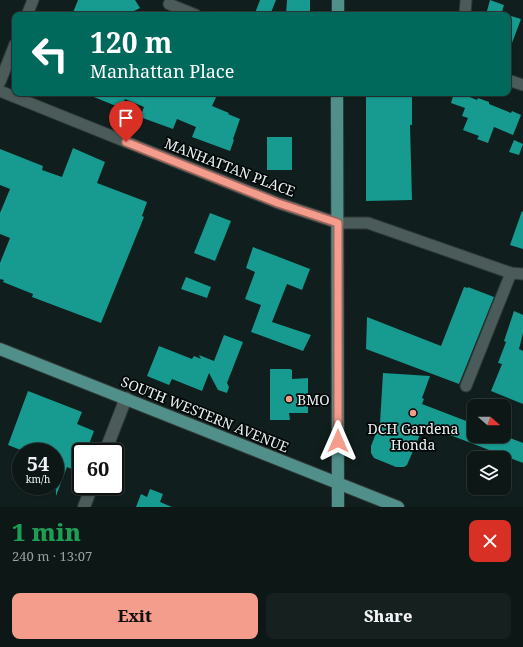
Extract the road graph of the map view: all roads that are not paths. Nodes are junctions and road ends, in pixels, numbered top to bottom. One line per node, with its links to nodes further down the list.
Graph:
1 (33, 0): 5 (street)
2 (338, 0): 7 (main road)
3 (466, 0): 8 (street)
4 (169, 4): 6 (street)
5 (28, 12)
6 (189, 12)
7 (338, 12)
8 (465, 12)
9 (12, 52): 11 (street)
10 (511, 81): 12 (street)
11 (0, 82)
12 (523, 85)
13 (0, 91): 15 (street, MANHATTAN PLACE)
14 (12, 96): 17 (street, MANHATTAN PLACE)
15 (12, 96)
16 (337, 96): 17 (main road)
17 (338, 223): 18 (street, MANHATTAN PLACE); 24 (main road)
18 (511, 273): 19 (street, MANHATTAN PLACE); 21 (street)
19 (523, 274)
20 (0, 349): 22 (main road, SOUTH WESTERN AVENUE)
21 (466, 386)
22 (126, 398): 23 (street); 24 (main road, SOUTH WESTERN AVENUE)
23 (108, 443)
24 (338, 484): 27 (main road); 28 (main road, SOUTH WESTERN AVENUE)
25 (89, 495): 26 (street)
26 (84, 507)
27 (338, 507)
28 (398, 507)

